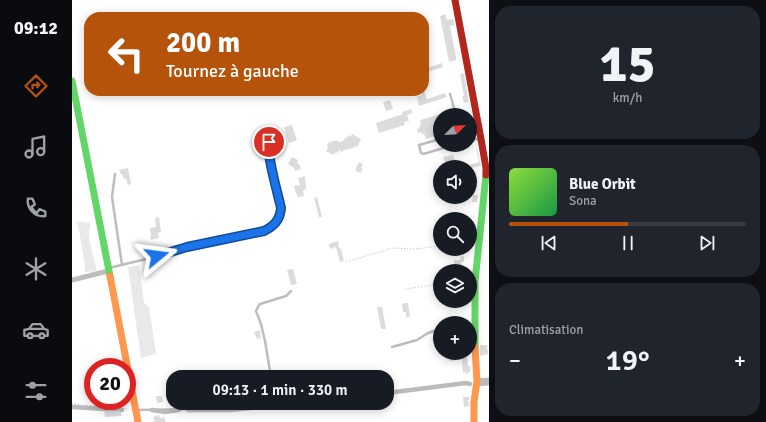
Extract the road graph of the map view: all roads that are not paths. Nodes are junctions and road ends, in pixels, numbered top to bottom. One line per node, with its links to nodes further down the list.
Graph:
1 (455, 0): 7 (street)
2 (72, 82): 12 (street)
3 (450, 94): 4 (lane)
4 (454, 108)
5 (278, 135): 11 (lane)
6 (477, 139): 7 (lane)
7 (481, 139): 15 (street)
8 (433, 141): 9 (lane)
9 (433, 151)
10 (115, 174): 11 (lane)
11 (122, 265): 12 (lane)
12 (108, 270): 13 (street); 18 (street)
13 (72, 280)
14 (291, 291): 20 (lane)
15 (473, 316)
16 (433, 332): 17 (lane)
17 (392, 347)
18 (126, 358)
19 (475, 360): 22 (street)
20 (270, 370)
21 (489, 380): 22 (street)
22 (477, 381): 26 (street)
23 (136, 410): 24 (lane); 25 (street)
24 (166, 410)
25 (138, 422)
26 (474, 422)

